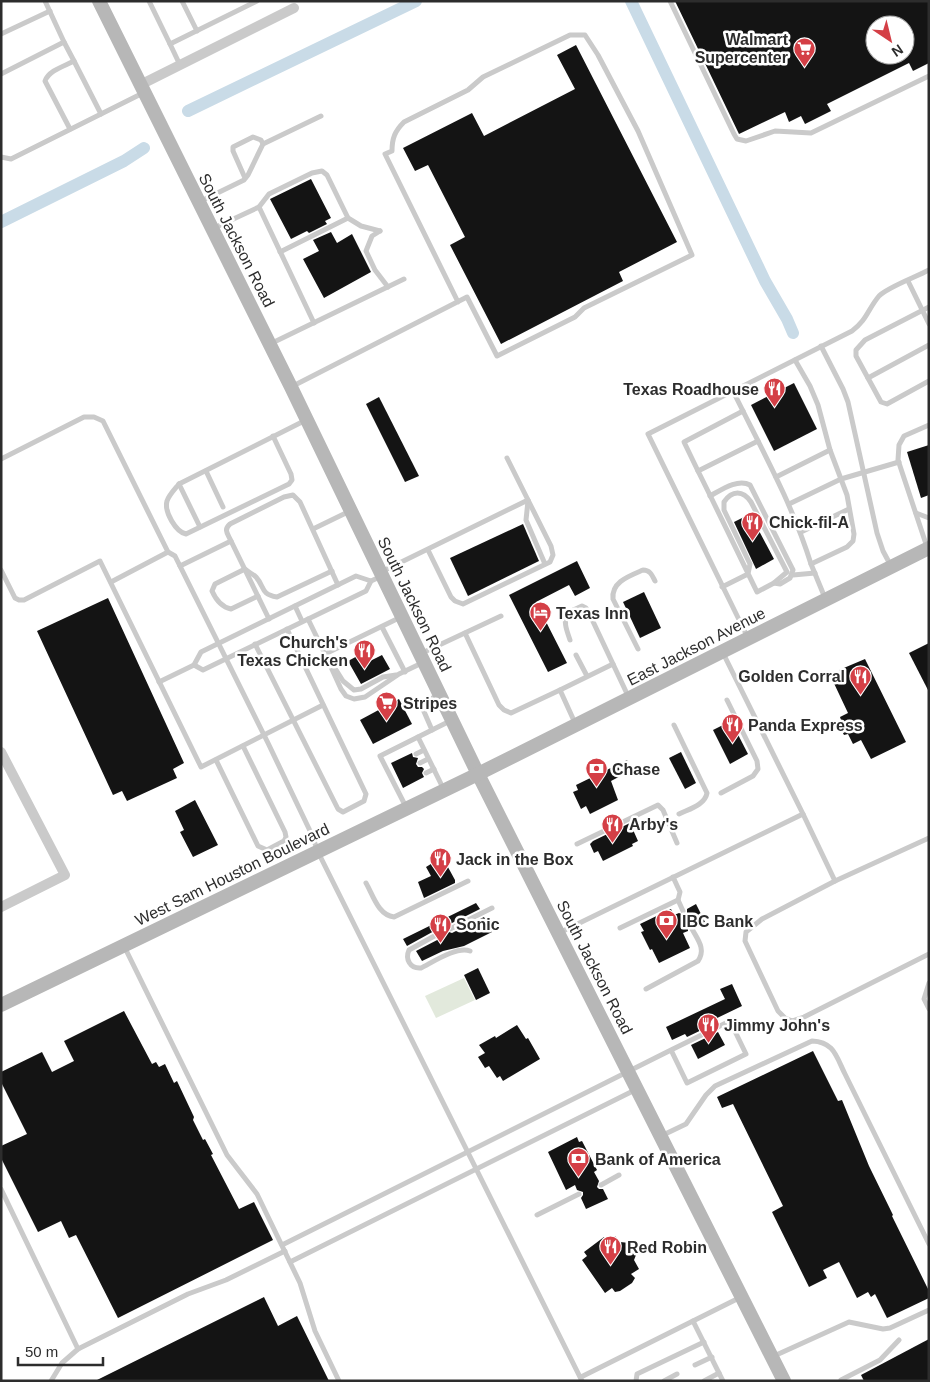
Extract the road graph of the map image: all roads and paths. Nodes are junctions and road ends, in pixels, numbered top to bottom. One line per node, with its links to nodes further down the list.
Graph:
1 (45, 1): 8 (lane)
2 (99, 1): 17 (main road, South Jackson Road)
3 (149, 1): 12 (lane)
4 (182, 1): 9 (lane)
5 (258, 1): 9 (lane)
6 (670, 1): 16 (lane)
7 (294, 8): 14 (street)
8 (50, 11): 10 (lane); 11 (lane)
9 (197, 31): 12 (lane)
10 (1, 34)
11 (64, 42): 13 (lane); 15 (lane)
12 (170, 44): 14 (lane)
13 (74, 61): 18 (lane); 20 (lane)
14 (180, 65): 17 (street)
15 (1, 74)
16 (929, 76)
17 (142, 89): 18 (lane); 24 (main road, South Jackson Road)
18 (101, 114): 20 (lane)
19 (321, 116): 21 (lane)
20 (70, 129): 22 (lane)
21 (263, 144): 23 (lane); 23 (lane)
22 (1, 157)
23 (246, 178): 24 (lane)
24 (198, 202): 27 (main road, South Jackson Road)
25 (258, 207): 26 (lane); 27 (lane); 28 (lane)
26 (348, 218): 28 (lane); 32 (lane)
27 (212, 229): 38 (main road, South Jackson Road)
28 (280, 252): 36 (lane)
29 (929, 270): 31 (lane)
30 (404, 279): 32 (lane)
31 (908, 281): 35 (lane); 39 (lane)
32 (388, 287): 36 (lane)
33 (458, 302): 33 (lane); 44 (lane)
34 (929, 307): 35 (lane)
35 (922, 310): 37 (lane); 42 (lane)
36 (314, 323): 38 (lane)
37 (929, 324)
38 (269, 344): 44 (main road, South Jackson Road)
39 (821, 346): 41 (lane); 57 (lane)
40 (929, 346): 42 (lane)
41 (795, 360): 45 (lane); 51 (lane)
42 (868, 378): 43 (lane)
43 (929, 381)
44 (290, 387): 47 (main road, South Jackson Road)
45 (733, 391): 46 (lane); 91 (lane)
46 (743, 411): 50 (lane); 56 (lane)
47 (306, 419): 49 (lane); 66 (main road, South Jackson Road)
48 (929, 425): 54 (lane)
49 (273, 436): 55 (lane); 69 (lane)
50 (758, 441): 56 (lane); 58 (lane)
51 (830, 450): 58 (lane); 59 (lane)
52 (507, 458): 62 (lane)
53 (1, 459): 75 (lane)
54 (898, 462): 57 (lane); 67 (lane)
55 (206, 471): 60 (lane); 64 (lane)
56 (698, 471): 61 (lane)
57 (864, 472): 59 (lane); 79 (lane)
58 (776, 477): 63 (lane)
59 (841, 479): 63 (lane); 65 (lane)
60 (179, 484): 69 (lane); 69 (lane)
61 (710, 496): 84 (lane); 85 (lane)
62 (528, 500): 74 (lane); 76 (lane); 76 (lane)
63 (789, 504): 71 (lane)
64 (223, 507)
65 (849, 509): 71 (lane); 77 (lane)
66 (350, 511): 70 (lane); 86 (main road, South Jackson Road)
67 (916, 513): 68 (lane); 73 (lane)
68 (929, 518)
69 (200, 527)
70 (313, 529): 72 (lane); 82 (lane)
71 (802, 532): 77 (lane)
72 (231, 541): 78 (lane); 80 (lane)
73 (928, 549): 79 (main road, East Jackson Avenue)
74 (428, 550): 76 (lane); 86 (lane)
75 (168, 552): 78 (lane); 88 (lane)
76 (545, 564)
77 (812, 564): 83 (lane)
78 (180, 566): 105 (lane)
79 (892, 567): 93 (main road, East Jackson Avenue)
80 (245, 569): 82 (lane); 92 (lane); 92 (lane)
81 (1, 570): 88 (lane)
82 (332, 571): 90 (lane)
83 (815, 573): 85 (lane); 93 (lane)
84 (748, 574): 89 (lane); 89 (lane); 91 (lane)
85 (793, 574): 89 (lane)
86 (378, 576): 90 (lane); 96 (main road, South Jackson Road); 97 (lane)
87 (655, 581): 107 (lane)
88 (111, 582): 118 (lane)
89 (774, 583)
90 (338, 585): 94 (lane)
91 (722, 586): 103 (lane)
92 (258, 596): 98 (lane)
93 (826, 600): 103 (main road, East Jackson Avenue)
94 (295, 606): 98 (lane); 99 (lane)
95 (501, 616): 102 (lane)
96 (402, 617): 100 (lane); 112 (main road, South Jackson Road)
97 (308, 618): 99 (lane); 109 (lane)
98 (269, 619): 105 (lane)
99 (302, 622): 101 (lane)
100 (382, 627): 109 (lane); 115 (lane)
101 (287, 629): 106 (lane); 123 (lane)
102 (465, 633): 112 (lane); 119 (lane)
103 (748, 639): 108 (main road, East Jackson Avenue)
104 (570, 640): 113 (lane)
105 (218, 644): 111 (lane); 114 (lane)
106 (255, 644): 111 (lane); 124 (lane)
107 (638, 649)
108 (722, 652): 121 (main road, East Jackson Avenue); 145 (lane)
109 (325, 654): 116 (lane); 116 (lane)
110 (576, 654): 117 (lane)
111 (226, 658): 114 (lane); 129 (lane)
112 (422, 658): 115 (lane); 120 (main road, South Jackson Road)
113 (613, 664): 117 (lane); 121 (lane)
114 (194, 665): 118 (lane)
115 (405, 672): 116 (lane)
116 (399, 674)
117 (588, 676): 119 (lane)
118 (159, 682): 136 (lane)
119 (560, 690): 126 (lane)
120 (439, 694): 125 (main road, South Jackson Road); 128 (lane)
121 (630, 698): 126 (main road, East Jackson Avenue)
122 (727, 700): 142 (lane)
123 (323, 705): 124 (lane); 124 (lane)
124 (293, 720): 129 (lane)
125 (452, 720): 128 (lane); 140 (main road, South Jackson Road)
126 (576, 725): 140 (main road, East Jackson Avenue)
127 (674, 725): 144 (lane)
128 (432, 730): 130 (lane)
129 (264, 735): 131 (lane); 149 (lane)
130 (418, 737): 132 (lane); 143 (lane)
131 (243, 746): 136 (lane); 136 (lane)
132 (424, 750): 134 (lane); 135 (lane)
133 (1, 752): 155 (street)
134 (416, 754)
135 (428, 759): 137 (lane); 138 (lane)
136 (216, 760)
137 (420, 763)
138 (434, 770): 139 (lane); 141 (lane)
139 (426, 774)
140 (478, 774): 141 (main road, West Sam Houston Boulevard); 162 (main road, South Jackson Road)
141 (444, 790): 143 (main road, West Sam Houston Boulevard)
142 (721, 793)
143 (406, 808): 149 (main road, West Sam Houston Boulevard)
144 (679, 814)
145 (802, 814): 150 (lane); 152 (lane)
146 (929, 838): 152 (lane)
147 (677, 843): 148 (lane)
148 (577, 844)
149 (318, 852): 163 (main road, West Sam Houston Boulevard); 174 (lane)
150 (673, 877): 154 (lane); 162 (lane)
151 (468, 881): 153 (lane)
152 (835, 881): 165 (lane)
153 (366, 883)
154 (678, 900): 157 (lane); 159 (lane)
155 (1, 907)
156 (492, 908): 158 (lane)
157 (683, 911)
158 (450, 928)
159 (620, 928)
160 (692, 929): 167 (lane)
161 (438, 934): 164 (lane)
162 (558, 934): 171 (main road, South Jackson Road)
163 (124, 946): 168 (main road, West Sam Houston Boulevard); 182 (lane)
164 (470, 951)
165 (929, 954)
166 (929, 984): 169 (lane)
167 (646, 989)
168 (1, 1005)
169 (929, 1009)
170 (670, 1050): 170 (lane); 171 (lane)
171 (628, 1072): 172 (main road, South Jackson Road); 174 (lane)
172 (637, 1089): 173 (main road, South Jackson Road); 175 (lane)
173 (661, 1136): 181 (lane); 184 (main road, South Jackson Road)
174 (468, 1152): 175 (lane); 182 (lane)
175 (477, 1169): 183 (lane); 195 (lane)
176 (619, 1175): 177 (lane)
177 (601, 1184)
178 (1, 1189): 189 (lane)
179 (579, 1194): 180 (lane)
180 (536, 1215)
181 (929, 1244)
182 (284, 1248): 183 (lane); 189 (lane)
183 (290, 1262): 198 (lane)
184 (742, 1296): 186 (lane); 190 (main road, South Jackson Road)
185 (929, 1310): 190 (lane)
186 (693, 1321): 188 (lane); 195 (lane)
187 (899, 1340): 196 (lane)
188 (704, 1342): 191 (lane); 199 (lane)
189 (78, 1349): 197 (lane)
190 (772, 1357): 203 (main road, South Jackson Road)
191 (712, 1358): 192 (lane); 193 (lane)
192 (695, 1365)
193 (719, 1373): 201 (lane); 202 (lane)
194 (677, 1374): 200 (lane)
195 (582, 1379)
196 (841, 1380)
197 (52, 1381)
198 (339, 1381)
199 (636, 1381)
200 (664, 1381)
201 (704, 1381)
202 (723, 1381)
203 (784, 1381)

